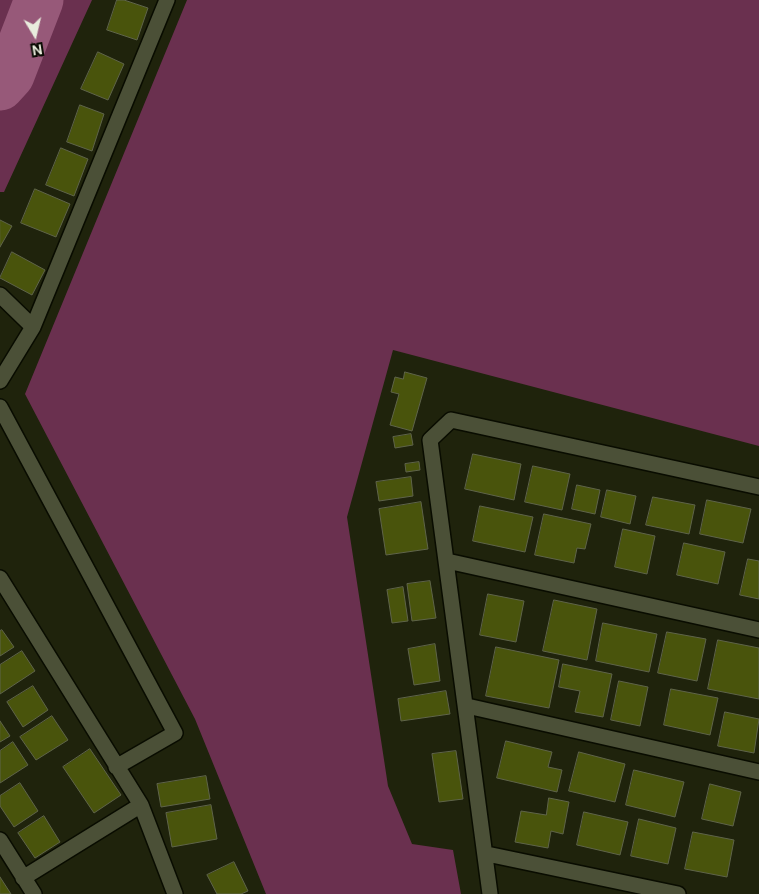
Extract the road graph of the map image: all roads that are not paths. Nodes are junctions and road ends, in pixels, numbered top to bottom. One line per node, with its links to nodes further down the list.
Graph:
1 (167, 0): 3 (street)
2 (0, 295): 3 (street)
3 (32, 327): 4 (street)
4 (0, 381)
5 (0, 407): 11 (street)
6 (759, 487): 7 (street)
7 (446, 561): 9 (street); 10 (street)
8 (0, 578): 11 (street)
9 (759, 630)
10 (467, 706): 12 (street); 15 (street)
11 (116, 767): 13 (street)
12 (759, 772)
13 (141, 805): 16 (street); 18 (street)
14 (0, 840): 16 (street)
15 (486, 854): 19 (street); 20 (street)
16 (23, 878): 17 (street)
17 (34, 894)
18 (175, 894)
19 (490, 894)
20 (678, 894)

